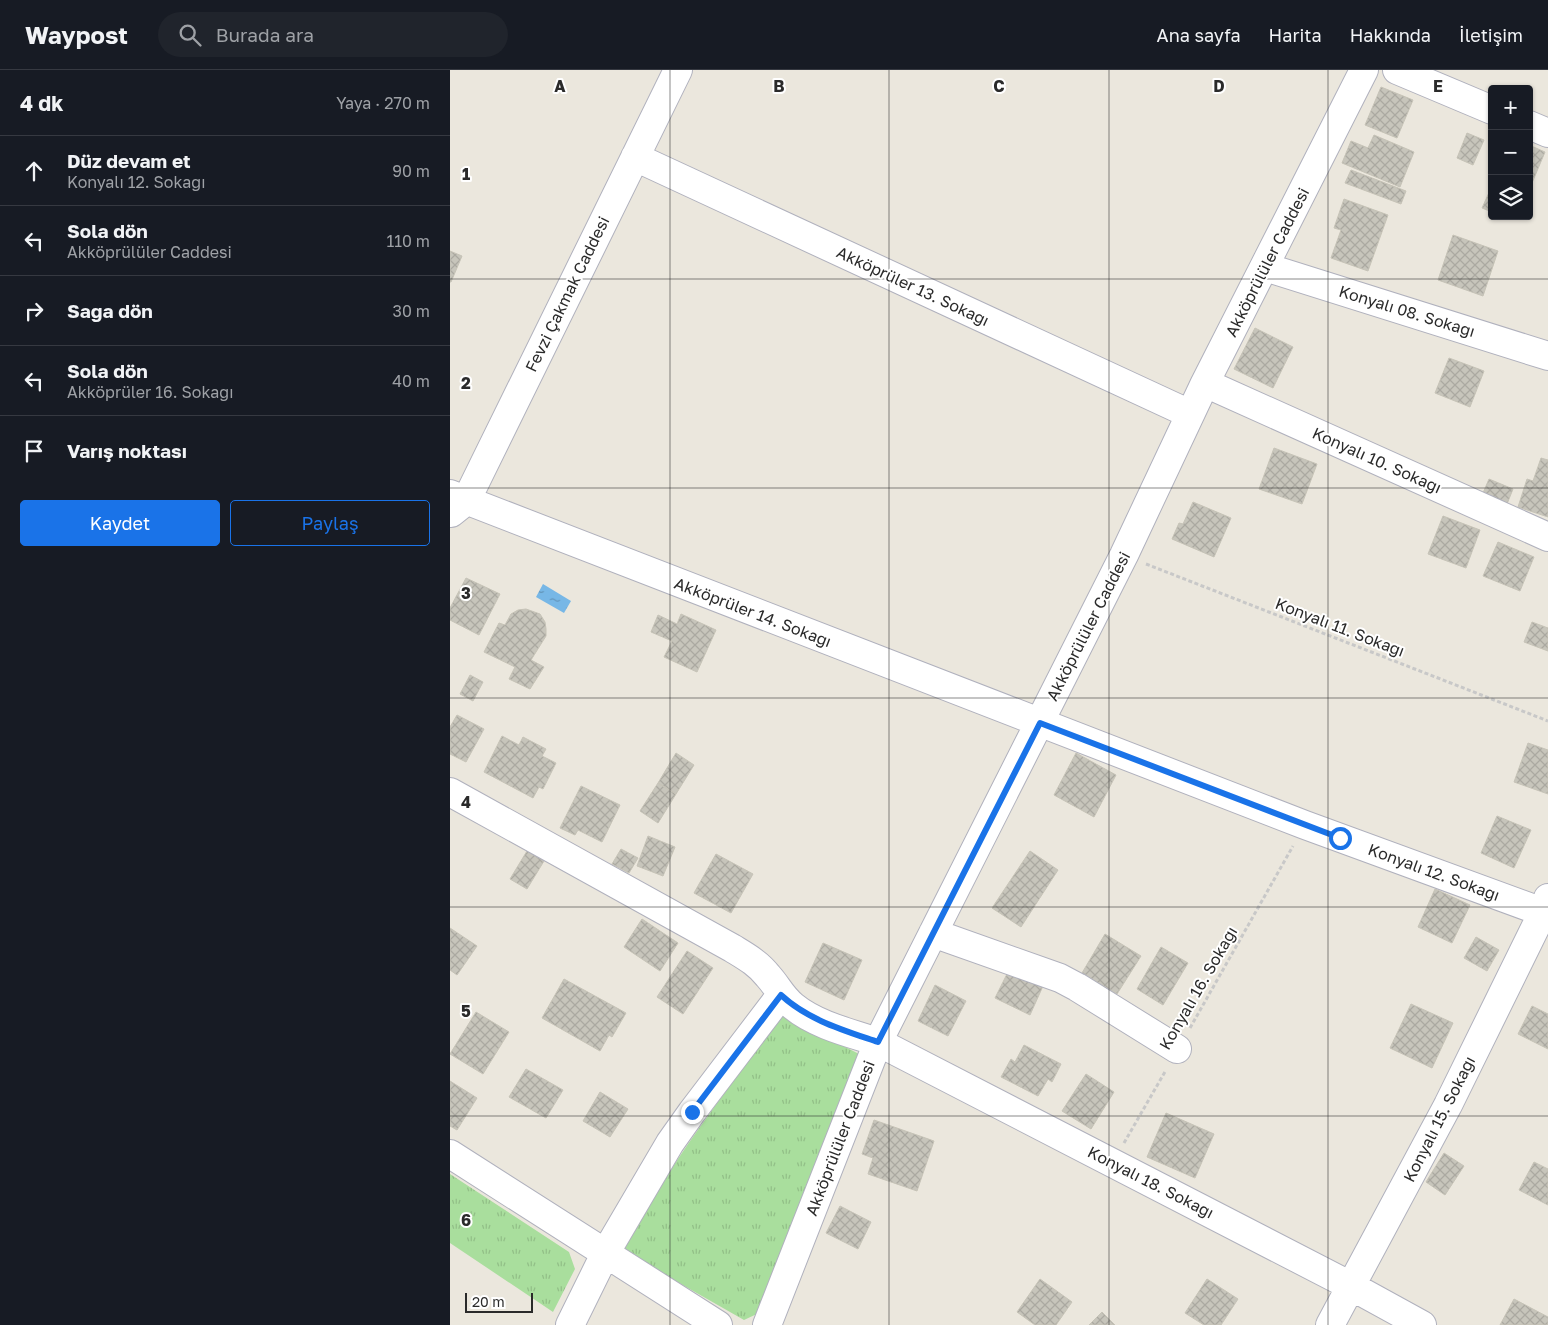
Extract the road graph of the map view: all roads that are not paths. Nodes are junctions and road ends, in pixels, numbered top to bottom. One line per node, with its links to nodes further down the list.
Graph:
1 (678, 70): 7 (street, Fevzi Çakmak Caddesi)
2 (1364, 70): 8 (street, Akköprülüler Caddesi)
3 (1397, 70): 4 (street)
4 (1488, 108)
5 (1533, 127): 6 (street)
6 (1548, 133)
7 (635, 157): 11 (street, Akköprüler 13. Sokağı); 12 (street, Fevzi Çakmak Caddesi)
8 (1265, 267): 9 (street, Konyalı 08. Sokağı); 10 (street, Akköprülüler Caddesi)
9 (1548, 356)
10 (1206, 383): 11 (street, Akköprülüler Caddesi); 13 (street, Konyalı 10. Sokağı)
11 (1190, 414): 14 (street, Akköprülüler Caddesi)
12 (455, 503): 14 (street, Akköprüler 14. Sokağı)
13 (1548, 538)
14 (1040, 723): 16 (street, Konyalı 12. Sokağı); 17 (street, Akköprülüler Caddesi)
15 (450, 792): 18 (street, Konyalı 18. Sokağı)
16 (1546, 908): 23 (street, Konyalı 15. Sokağı)
17 (933, 933): 19 (street, Akköprülüler Caddesi); 20 (street)
18 (781, 995): 19 (street, Konyalı 18. Sokağı); 22 (street)
19 (878, 1042): 23 (street, Konyalı 18. Sokağı); 26 (street, Akköprülüler Caddesi)
20 (1177, 1049)
21 (450, 1154): 22 (street)
22 (606, 1252): 24 (street); 25 (street)
23 (1351, 1286): 27 (street, Konyalı 15. Sokağı); 28 (street, Konyalı 18. Sokağı)
24 (570, 1325)
25 (718, 1325)
26 (767, 1325)
27 (1330, 1325)
28 (1422, 1325)

